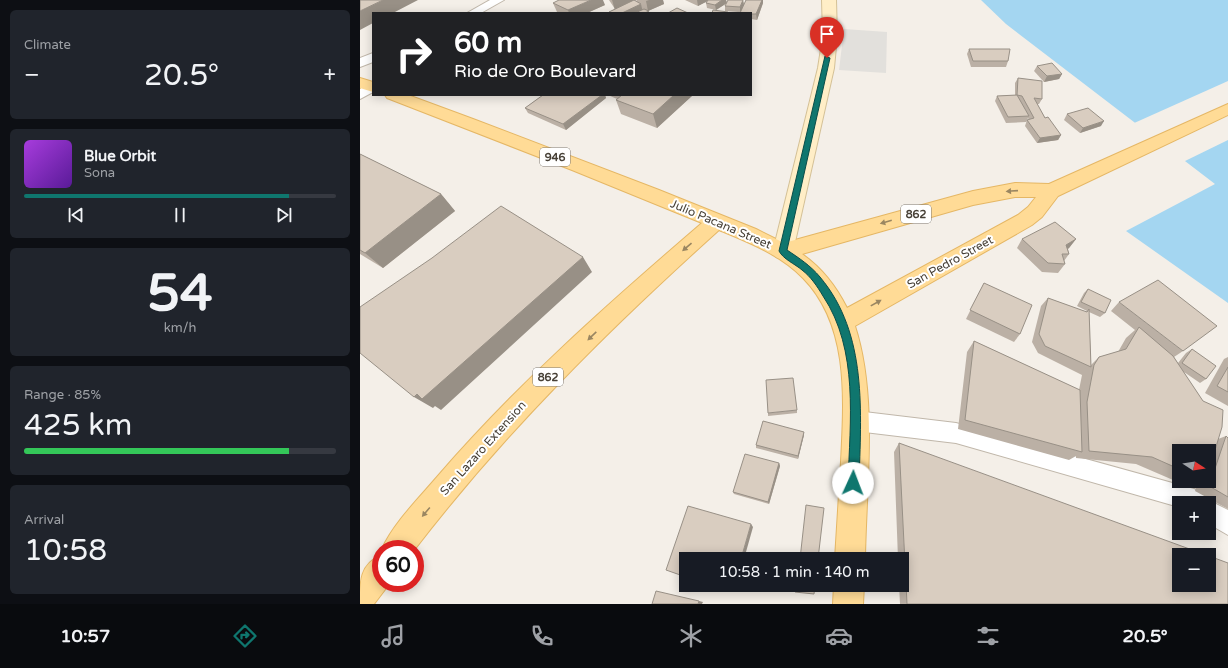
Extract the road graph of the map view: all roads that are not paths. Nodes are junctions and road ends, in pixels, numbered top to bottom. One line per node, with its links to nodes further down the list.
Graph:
1 (499, 0): 3 (lane)
2 (829, 0): 10 (main road)
3 (474, 12)
4 (372, 58): 5 (lane)
5 (360, 63)
6 (396, 96): 9 (main road, Julio Pacana Street / 946)
7 (1228, 109): 8 (main road, San Pedro Street / 862)
8 (1057, 188): 10 (main road, San Pedro Street / 862, one-way to 10); 11 (main road, San Pedro Street / 862, one-way to 8)
9 (716, 222): 10 (main road, Julio Pacana Street / 946); 16 (main road, San Lazaro Extension / 862, one-way to 16)
10 (783, 251): 11 (main road, Julio Pacana Street / 946)
11 (842, 322): 12 (main road, Julio Pacana Street / 946)
12 (856, 421): 13 (lane); 17 (main road, Julio Pacana Street / 946)
13 (1179, 496)
14 (1216, 515): 15 (lane)
15 (1228, 523)
16 (404, 540)
17 (850, 552)
18 (372, 582): 20 (main road)
19 (849, 592): 21 (main road)
20 (360, 597)
21 (848, 604)

